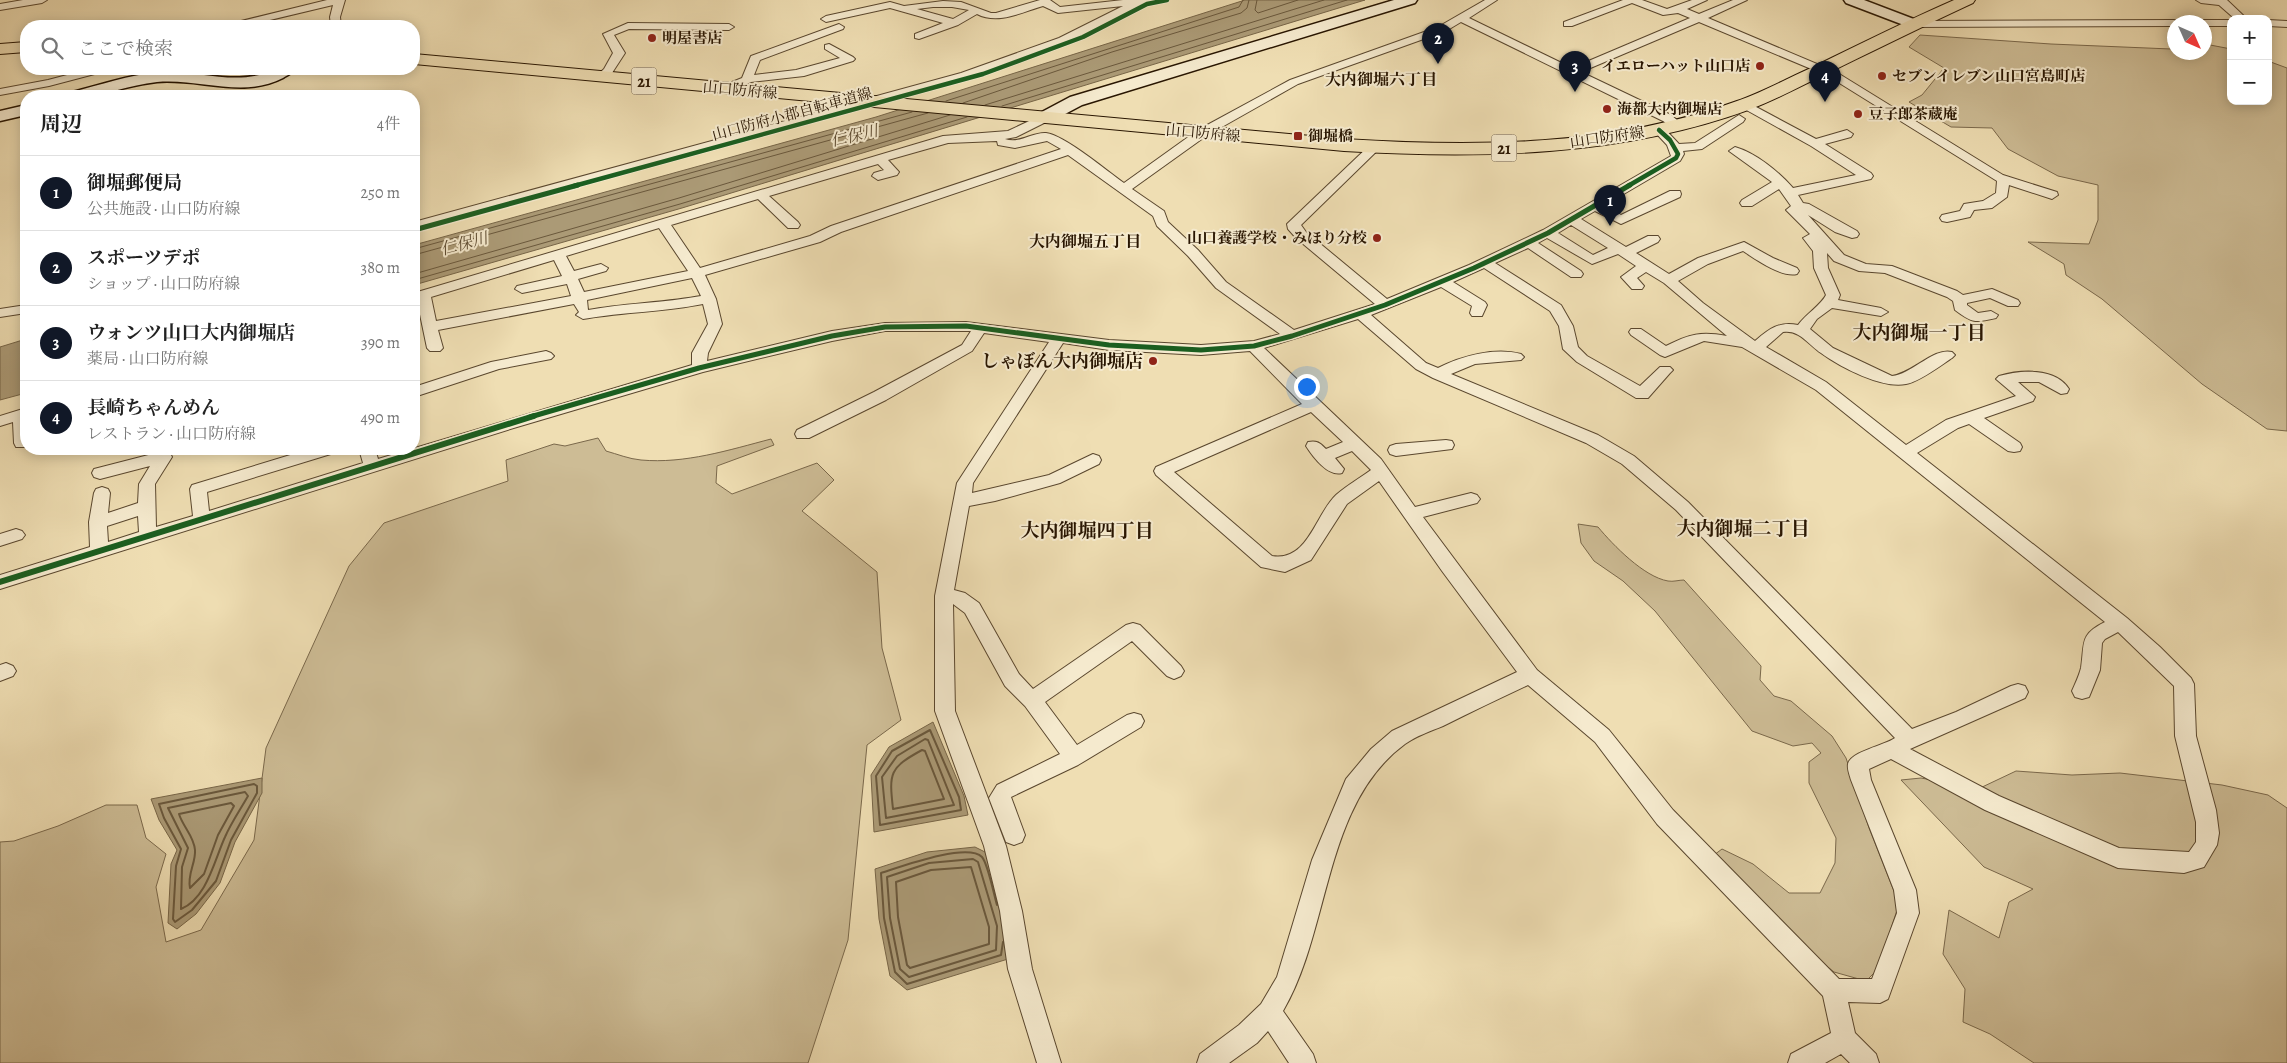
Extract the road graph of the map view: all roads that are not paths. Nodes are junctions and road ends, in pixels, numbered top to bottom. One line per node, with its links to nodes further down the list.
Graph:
1 (42, 0): 15 (street)
2 (340, 0): 23 (street); 24 (street)
3 (1150, 0): 14 (street)
4 (1410, 0): 53 (street)
5 (1492, 0): 20 (street)
6 (1632, 0): 17 (street); 30 (street)
7 (1702, 0): 17 (street)
8 (1742, 0): 21 (street)
9 (1851, 0): 31 (street)
10 (1966, 0): 31 (main road, 山口防府線 / 21)
11 (2201, 0): 13 (street)
12 (1044, 1): 14 (street); 18 (street)
13 (2222, 1): 19 (street)
14 (1138, 3): 49 (street)
15 (1, 8)
16 (902, 8): 18 (street); 22 (street); 25 (street)
17 (1678, 9): 21 (street)
18 (976, 10): 25 (street)
19 (2238, 15)
20 (1461, 18): 41 (street); 56 (street)
21 (1698, 18): 40 (street); 41 (street)
22 (826, 19)
23 (258, 20)
24 (335, 20)
25 (954, 22): 35 (street)
26 (2167, 23): 31 (street)
27 (2212, 23): 28 (street)
28 (2227, 23)
29 (2272, 23): 32 (street)
30 (1568, 24)
31 (1914, 24): 40 (main road, 山口防府線 / 21)
32 (2287, 24)
33 (729, 27): 44 (street)
34 (840, 27): 45 (street)
35 (919, 36)
36 (829, 46): 45 (street)
37 (20, 47): 38 (main road)
38 (0, 49)
39 (420, 61): 44 (main road, 山口防府線 / 21)
40 (1822, 69): 51 (main road, 山口防府線 / 21); 66 (street)
41 (1572, 72): 54 (street)
42 (79, 75): 48 (street)
43 (277, 75): 47 (street)
44 (601, 77): 46 (main road, 山口防府線 / 21)
45 (746, 80): 46 (street)
46 (729, 89): 49 (main road, 山口防府線 / 21)
47 (102, 90)
48 (0, 92)
49 (871, 102): 53 (main road, 山口防府線 / 21); 77 (street)
50 (20, 111): 52 (street)
51 (1742, 112): 54 (main road, 山口防府線 / 21); 59 (street); 61 (street)
52 (0, 116)
53 (1044, 118): 56 (main road, 山口防府線 / 21); 58 (street)
54 (1678, 125): 55 (main road, 山口防府線 / 21)
55 (1659, 130): 60 (main road, 山口防府線 / 21); 61 (street)
56 (1202, 133): 60 (main road, 山口防府線 / 21); 68 (street)
57 (1847, 134): 59 (street)
58 (998, 137): 62 (street); 64 (street)
59 (1815, 143): 67 (street)
60 (1375, 148): 104 (street)
61 (1676, 148): 73 (street)
62 (1071, 150): 68 (street); 90 (street)
63 (1735, 151): 67 (street)
64 (880, 159): 65 (street); 70 (street)
65 (878, 176)
66 (2002, 180): 71 (street); 75 (street)
67 (1784, 188): 72 (street); 74 (street)
68 (1124, 189): 115 (street)
69 (1675, 194): 73 (street)
70 (761, 195): 78 (street); 79 (street)
71 (2052, 195)
72 (1747, 203)
73 (1595, 205): 76 (street)
74 (1798, 207): 81 (street); 101 (street); 102 (street)
75 (1947, 218)
76 (1571, 219): 80 (street); 84 (street)
77 (420, 224)
78 (663, 224): 85 (street); 90 (street)
79 (793, 225)
80 (1548, 233): 83 (street); 84 (street)
81 (1852, 234)
82 (1653, 239): 84 (street)
83 (1528, 242): 86 (street); 91 (street)
84 (1621, 251): 87 (street)
85 (558, 255): 92 (street); 97 (street)
86 (1484, 262): 94 (street); 124 (street)
87 (1647, 264): 93 (street); 95 (street)
88 (600, 268): 92 (street)
89 (1792, 271): 93 (street)
90 (697, 273): 98 (street); 99 (street)
91 (1576, 274)
92 (569, 278): 96 (street); 98 (street)
93 (1669, 280): 117 (street)
94 (1442, 281): 104 (street); 109 (street)
95 (1637, 286)
96 (522, 289)
97 (420, 294)
98 (579, 298): 99 (street); 111 (street)
99 (709, 299): 123 (street)
100 (420, 300): 111 (street)
101 (1960, 300): 103 (street); 110 (street)
102 (1829, 303): 106 (street); 113 (street)
103 (2013, 303)
104 (1385, 305): 108 (street)
105 (20, 310): 107 (street)
106 (1881, 312)
107 (0, 313)
108 (1360, 313): 115 (street); 125 (street)
109 (1477, 313)
110 (1991, 315)
111 (430, 327): 119 (street)
112 (980, 328): 116 (street); 123 (street); 132 (street)
113 (1802, 330): 117 (street); 120 (street)
114 (1636, 332): 117 (street)
115 (1292, 336): 118 (street)
116 (1058, 339): 118 (street); 149 (street)
117 (1750, 345): 138 (street)
118 (1254, 346): 128 (street)
119 (435, 348)
120 (1947, 355)
121 (546, 356): 127 (street)
122 (1516, 357): 125 (street)
123 (698, 368): 137 (street)
124 (1665, 370)
125 (1438, 375): 165 (street)
126 (2061, 389): 130 (street)
127 (420, 390)
128 (1313, 405): 133 (street); 145 (street)
129 (20, 415): 131 (street)
130 (1971, 417): 135 (street); 138 (street)
131 (0, 421)
132 (803, 434)
133 (1353, 444): 142 (street); 145 (street)
134 (1446, 446): 136 (street)
135 (2014, 447)
136 (1396, 450)
137 (420, 451)
138 (1905, 451): 158 (street)
139 (308, 455): 152 (street)
140 (369, 455): 144 (street)
141 (409, 455): 144 (street)
142 (1325, 457)
143 (1093, 460): 149 (street)
144 (372, 467): 152 (street)
145 (1381, 471): 151 (street)
146 (100, 473): 150 (street)
147 (102, 493): 153 (street)
148 (1472, 499): 151 (street)
149 (961, 501): 157 (street)
150 (146, 507): 153 (street); 154 (street)
151 (1411, 514): 160 (street)
152 (202, 519): 154 (street)
153 (98, 522): 155 (street)
154 (148, 535): 155 (street)
155 (99, 550): 156 (street)
156 (0, 582)
157 (944, 596): 163 (street); 171 (street)
158 (2120, 623): 162 (street); 165 (street)
159 (1174, 671): 163 (street)
160 (1530, 675): 168 (street); 169 (street)
161 (2018, 692): 165 (street)
162 (2082, 692)
163 (1032, 700): 166 (street)
164 (1134, 721): 166 (street)
165 (1901, 744): 168 (street)
166 (1070, 764): 167 (street)
167 (1014, 836)
168 (1834, 990): 170 (street)
169 (1269, 1012): 172 (street); 173 (street)
170 (1844, 1038): 174 (street); 175 (street)
171 (1049, 1063)
172 (1209, 1063)
173 (1304, 1063)
174 (1800, 1063)
175 (1867, 1063)

